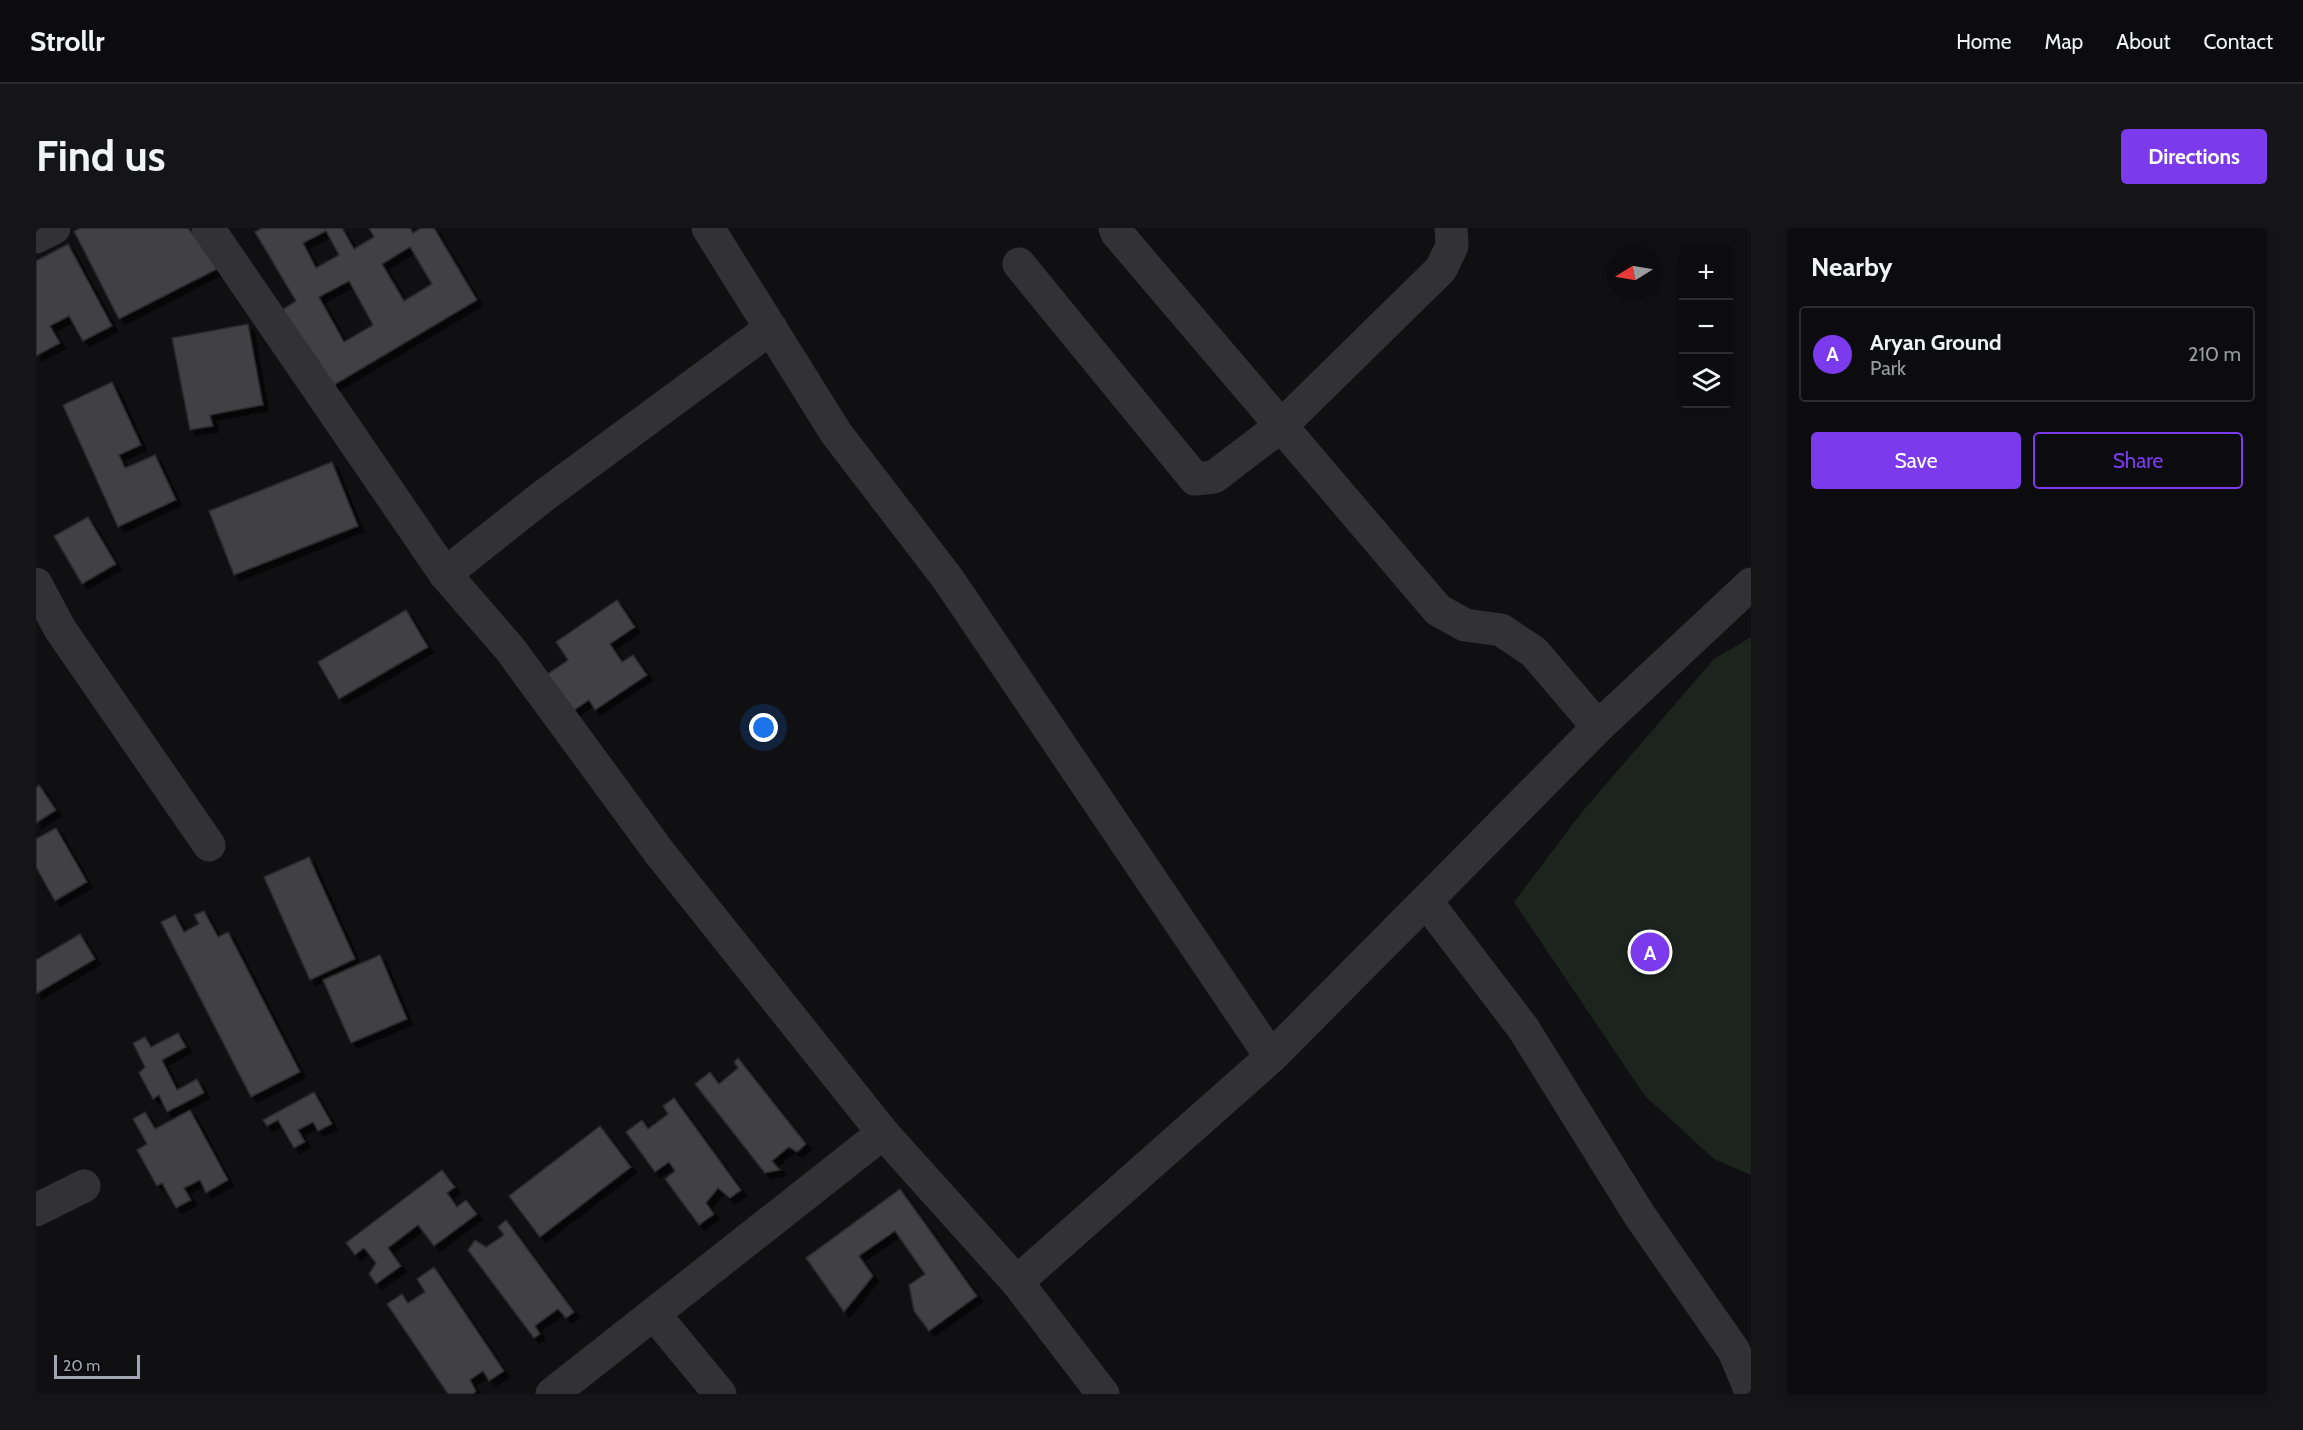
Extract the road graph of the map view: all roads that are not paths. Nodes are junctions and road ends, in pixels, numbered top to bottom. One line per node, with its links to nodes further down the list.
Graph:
1 (54, 228): 6 (street)
2 (208, 228): 10 (street)
3 (708, 228): 8 (street)
4 (1116, 228): 9 (street)
5 (1451, 228): 9 (street)
6 (36, 237)
7 (1019, 264): 9 (street)
8 (771, 328): 10 (street); 16 (street)
9 (1281, 426): 13 (street)
10 (445, 574): 17 (street)
11 (36, 584): 14 (street)
12 (1751, 584): 13 (street)
13 (1598, 727): 15 (street)
14 (209, 845)
15 (1426, 901): 16 (street); 22 (street)
16 (1271, 1057): 20 (street)
17 (884, 1133): 20 (street); 21 (street)
18 (84, 1186): 19 (street)
19 (36, 1210)
20 (1017, 1282): 25 (street)
21 (654, 1314): 23 (street); 24 (street)
22 (1751, 1392)
23 (552, 1394)
24 (720, 1394)
25 (1103, 1394)

